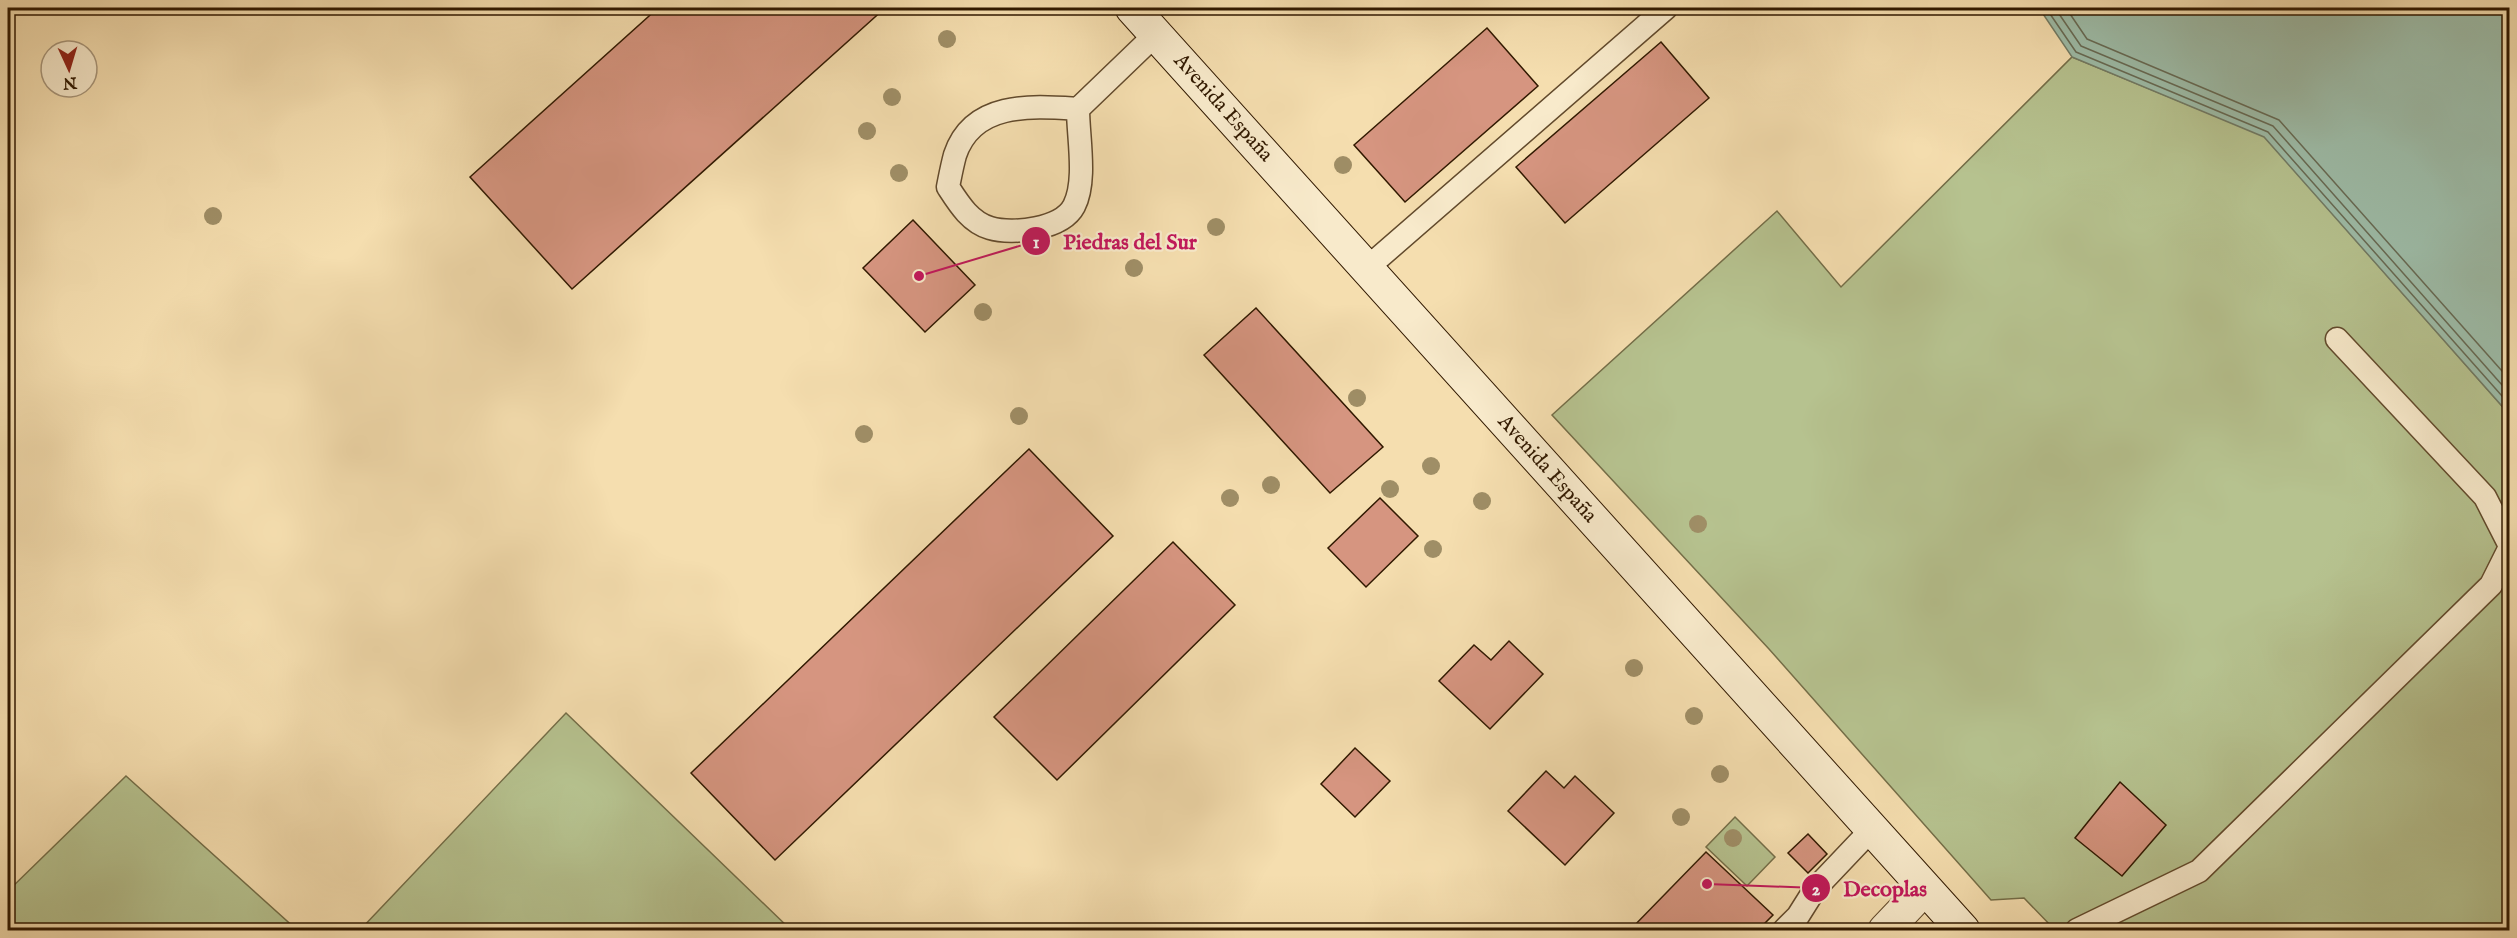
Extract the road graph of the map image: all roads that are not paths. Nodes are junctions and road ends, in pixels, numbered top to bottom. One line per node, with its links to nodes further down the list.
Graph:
1 (1132, 8): 3 (main road, Avenida España)
2 (1666, 8): 5 (lane)
3 (1156, 34): 4 (lane); 5 (main road, Avenida España)
4 (1078, 109): 4 (lane)
5 (1367, 268): 8 (main road, Avenida España)
6 (2337, 339): 7 (lane)
7 (2510, 547): 13 (lane)
8 (1871, 830): 9 (main road, Avenida España); 10 (lane)
9 (1924, 889): 11 (main road); 12 (main road, Avenida España)
10 (1784, 930)
11 (1885, 930)
12 (1963, 930)
13 (2077, 930)

